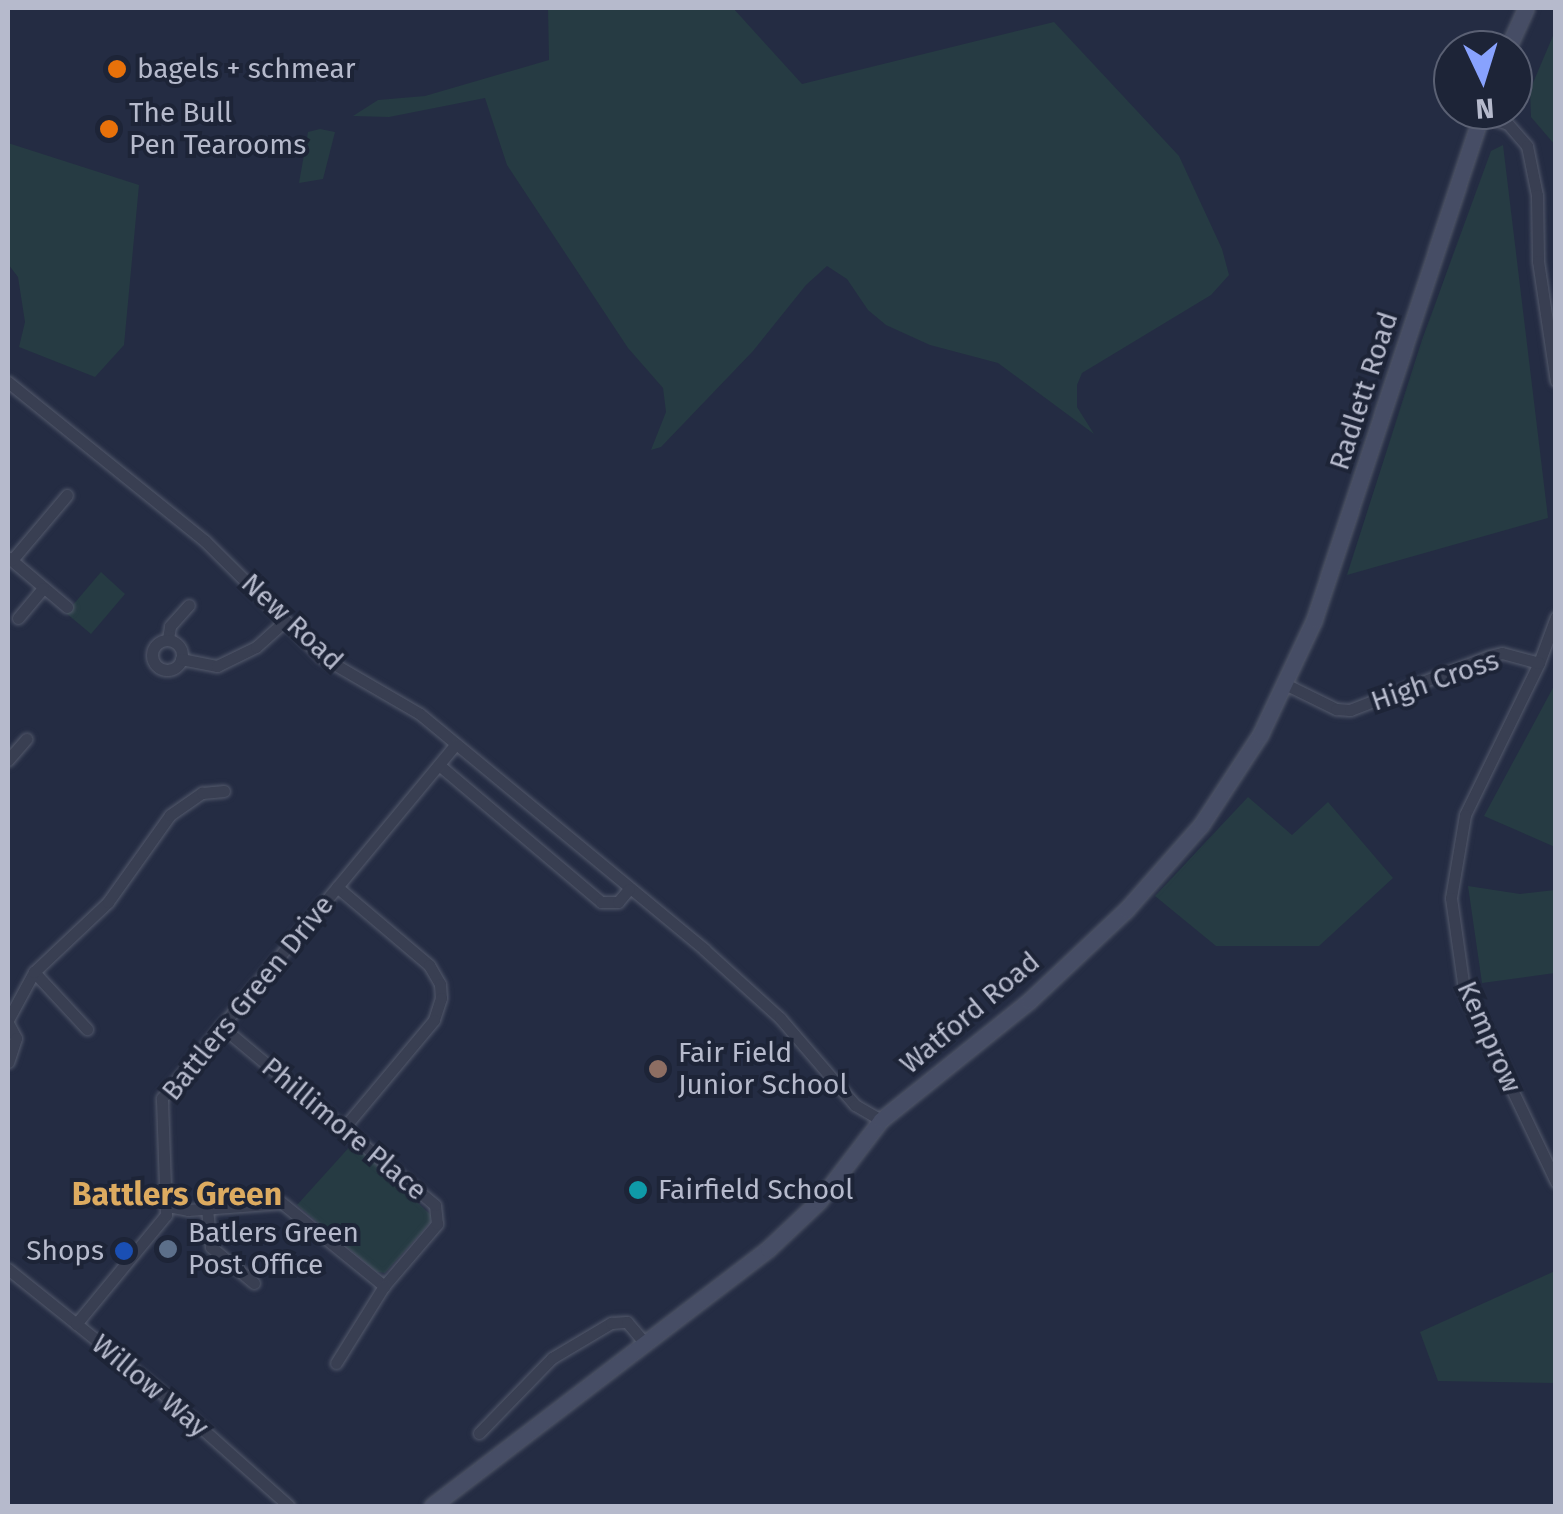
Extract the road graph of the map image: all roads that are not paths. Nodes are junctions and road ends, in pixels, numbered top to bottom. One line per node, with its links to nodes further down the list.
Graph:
1 (1476, 130): 16 (main road, Radlett Road)
2 (1513, 130): 3 (street)
3 (1556, 380)
4 (8, 385): 12 (street, New Road)
5 (66, 495): 6 (street)
6 (10, 558): 7 (street)
7 (43, 588): 9 (street); 11 (street)
8 (189, 604): 13 (street)
9 (67, 607)
10 (1556, 617): 15 (street, High Cross)
11 (18, 618)
12 (285, 621): 14 (street); 18 (street, New Road)
13 (168, 639): 14 (street); 14 (street)
14 (182, 659)
15 (1539, 663): 16 (street, High Cross); 31 (street, Kemprow)
16 (1287, 685): 29 (main road, Watford Road)
17 (26, 738): 19 (street)
18 (456, 744): 20 (street, Battlers Green Drive); 23 (street, New Road)
19 (8, 760)
20 (439, 765): 22 (street, Battlers Green Drive); 23 (street)
21 (224, 791): 24 (street)
22 (337, 887): 26 (street, Battlers Green Drive); 30 (street)
23 (629, 889): 29 (street, New Road)
24 (34, 972): 25 (street); 27 (street)
25 (8, 1022): 28 (street)
26 (221, 1026): 30 (street, Phillimore Place); 32 (street, Battlers Green Drive)
27 (88, 1029)
28 (8, 1062)
29 (881, 1120): 38 (main road, Watford Road)
30 (343, 1129): 36 (street, Phillimore Place)
31 (1556, 1182)
32 (168, 1206): 33 (street); 37 (street)
33 (206, 1209): 35 (street); 36 (street)
34 (8, 1269): 37 (street, Willow Way)
35 (254, 1283)
36 (384, 1286): 39 (street, Phillimore Place)
37 (76, 1324): 41 (street, Willow Way)
38 (643, 1340): 40 (street); 42 (main road, Watford Road)
39 (336, 1362)
40 (478, 1433)
41 (289, 1506)
42 (432, 1506)

